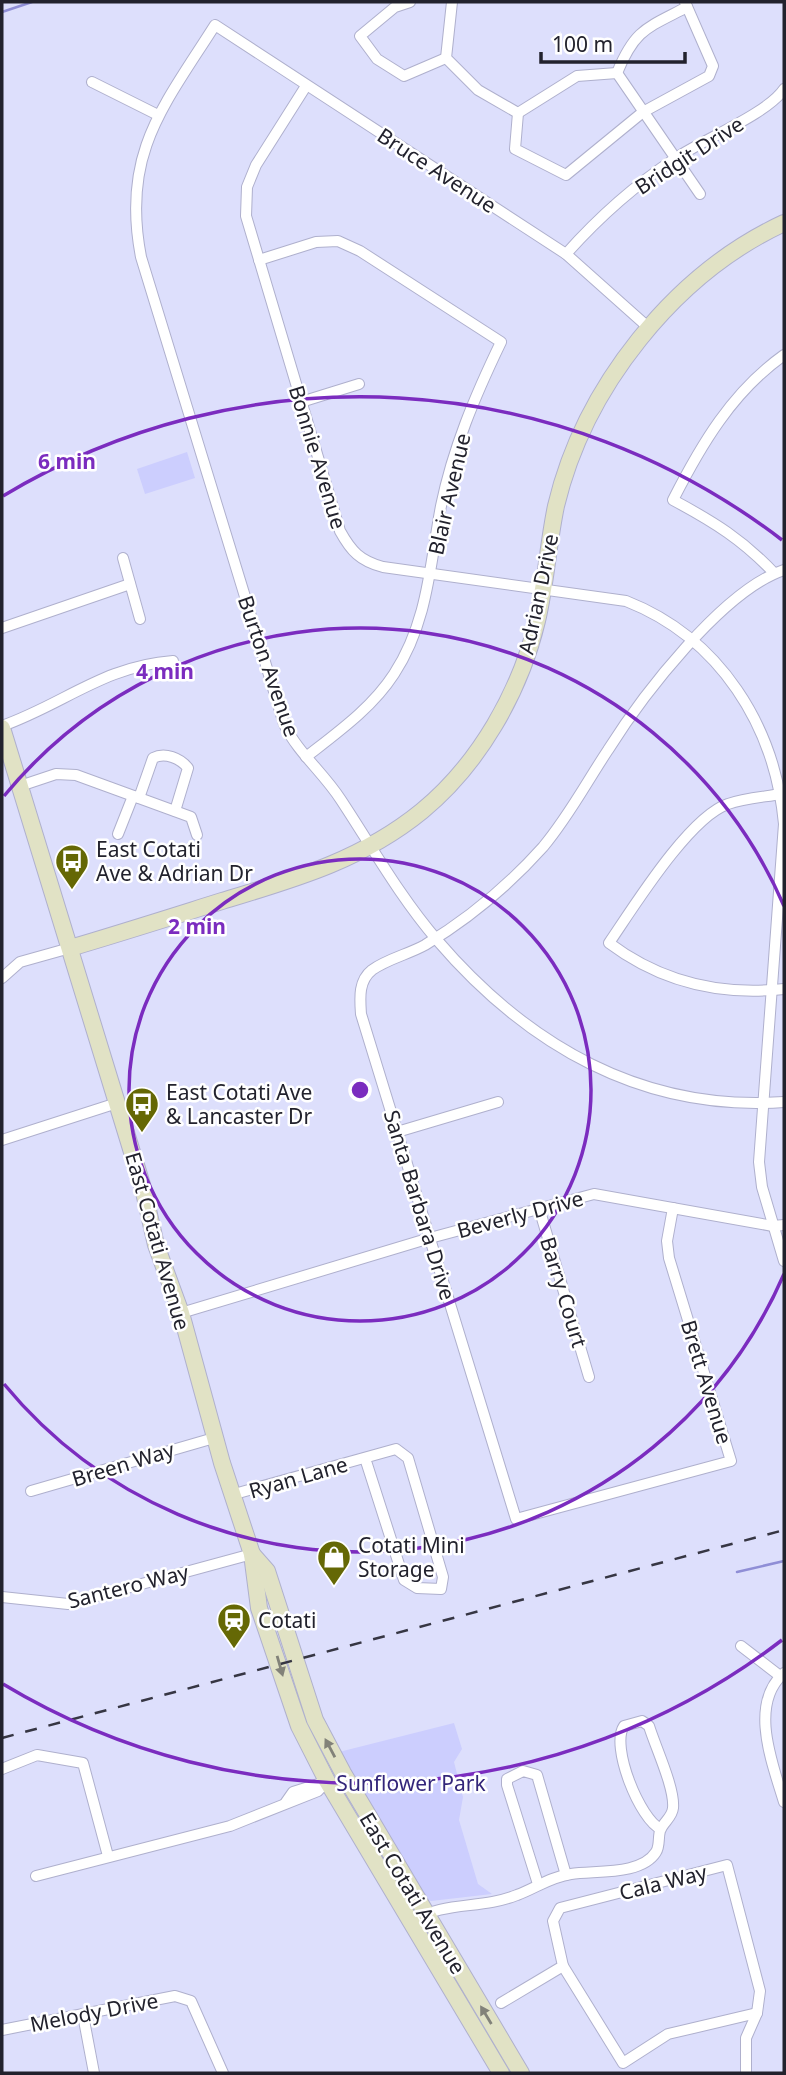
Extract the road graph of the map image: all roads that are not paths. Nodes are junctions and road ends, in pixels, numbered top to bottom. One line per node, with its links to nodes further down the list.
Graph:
1 (410, 2): 5 (street)
2 (452, 2): 5 (street)
3 (686, 4): 6 (street); 10 (street)
4 (215, 24): 8 (street, Bruce Avenue); 12 (street, Burton Avenue)
5 (446, 58): 11 (street)
6 (617, 74): 10 (street); 11 (street)
7 (92, 82): 12 (street)
8 (306, 86): 16 (street, Bruce Avenue); 17 (street, Bonnie Avenue)
9 (784, 89): 13 (street, Bridgit Drive)
10 (643, 112): 11 (street); 13 (street)
11 (517, 113)
12 (158, 115): 32 (street, Burton Avenue)
13 (675, 158): 14 (street); 16 (street, Bridgit Drive)
14 (700, 194)
15 (784, 223): 18 (main road, Adrian Drive)
16 (566, 254): 18 (street, Bruce Avenue)
17 (259, 260): 21 (street, Bonnie Avenue); 24 (street, Blair Avenue)
18 (649, 328): 26 (main road, Adrian Drive)
19 (784, 355): 23 (street)
20 (359, 384): 21 (street)
21 (301, 402): 24 (street, Bonnie Avenue)
22 (123, 558): 25 (street)
23 (779, 572): 29 (street, Santa Barbara Drive)
24 (430, 575): 26 (street, Bonnie Avenue); 32 (street, Blair Avenue)
25 (130, 584): 27 (street); 28 (street)
26 (542, 589): 29 (street, Bonnie Avenue); 39 (main road, Adrian Drive)
27 (140, 619)
28 (2, 628)
29 (693, 642): 34 (street, Bonnie Avenue); 40 (street, Santa Barbara Drive)
30 (173, 661): 31 (street)
31 (2, 727): 33 (main road, East Cotati Avenue)
32 (306, 757): 39 (street, Burton Avenue)
33 (20, 786): 35 (street); 41 (main road, East Cotati Avenue)
34 (781, 794): 43 (street, Bonnie Avenue); 43 (street)
35 (136, 797): 36 (street); 36 (street); 37 (street)
36 (175, 811): 38 (street)
37 (118, 834)
38 (197, 835)
39 (370, 847): 40 (street, Burton Avenue); 41 (main road, Adrian Drive)
40 (436, 938): 47 (street, Burton Avenue); 48 (street, Santa Barbara Drive)
41 (70, 948): 42 (street); 46 (main road, East Cotati Avenue)
42 (2, 978)
43 (779, 990): 47 (street, Bonnie Avenue)
44 (498, 1102): 48 (street)
45 (784, 1102): 47 (street, Burton Avenue)
46 (117, 1103): 49 (street); 55 (main road, East Cotati Avenue)
47 (764, 1103): 52 (street, Bonnie Avenue)
48 (397, 1132): 53 (street, Santa Barbara Drive)
49 (2, 1140)
50 (539, 1208): 51 (street, Beverly Drive); 53 (street, Beverly Drive); 56 (street, Barry Court)
51 (673, 1208): 52 (street, Beverly Drive); 61 (street, Brett Avenue)
52 (779, 1226): 54 (street, Bonnie Avenue)
53 (430, 1238): 55 (street, Beverly Drive); 61 (street, Santa Barbara Drive)
54 (784, 1261)
55 (181, 1313): 57 (main road, East Cotati Avenue)
56 (589, 1377)
57 (214, 1437): 59 (street, Breen Way); 60 (main road, East Cotati Avenue)
58 (365, 1458): 58 (street, Ryan Lane); 60 (street, Ryan Lane)
59 (31, 1491)
60 (231, 1495): 62 (main road, East Cotati Avenue)
61 (516, 1519)
62 (252, 1553): 63 (street, Santero Way); 67 (main road, East Cotati Avenue, one-way to 62); 68 (main road, East Cotati Avenue, one-way to 68)
63 (2, 1597)
64 (741, 1646): 65 (street)
65 (782, 1675): 69 (street)
66 (2, 1769): 71 (street)
67 (343, 1773): 68 (street); 75 (main road, East Cotati Avenue)
68 (327, 1782): 71 (street); 76 (main road, East Cotati Avenue)
69 (784, 1802)
70 (660, 1829): 70 (street); 72 (street)
71 (108, 1856): 73 (street)
72 (566, 1875): 74 (street); 74 (street)
73 (36, 1876)
74 (538, 1884): 75 (street)
75 (425, 1913): 76 (street); 85 (main road, East Cotati Avenue, one-way to 75)
76 (409, 1922): 84 (main road, East Cotati Avenue)
77 (563, 1966): 78 (street); 79 (street); 79 (street, Cala Way)
78 (501, 2003)
79 (757, 2013): 86 (street, Cala Way)
80 (83, 2015): 81 (street, Melody Drive); 82 (street); 83 (street, Melody Drive)
81 (2, 2030)
82 (94, 2073)
83 (223, 2073)
84 (501, 2073)
85 (521, 2073)
86 (746, 2073)

